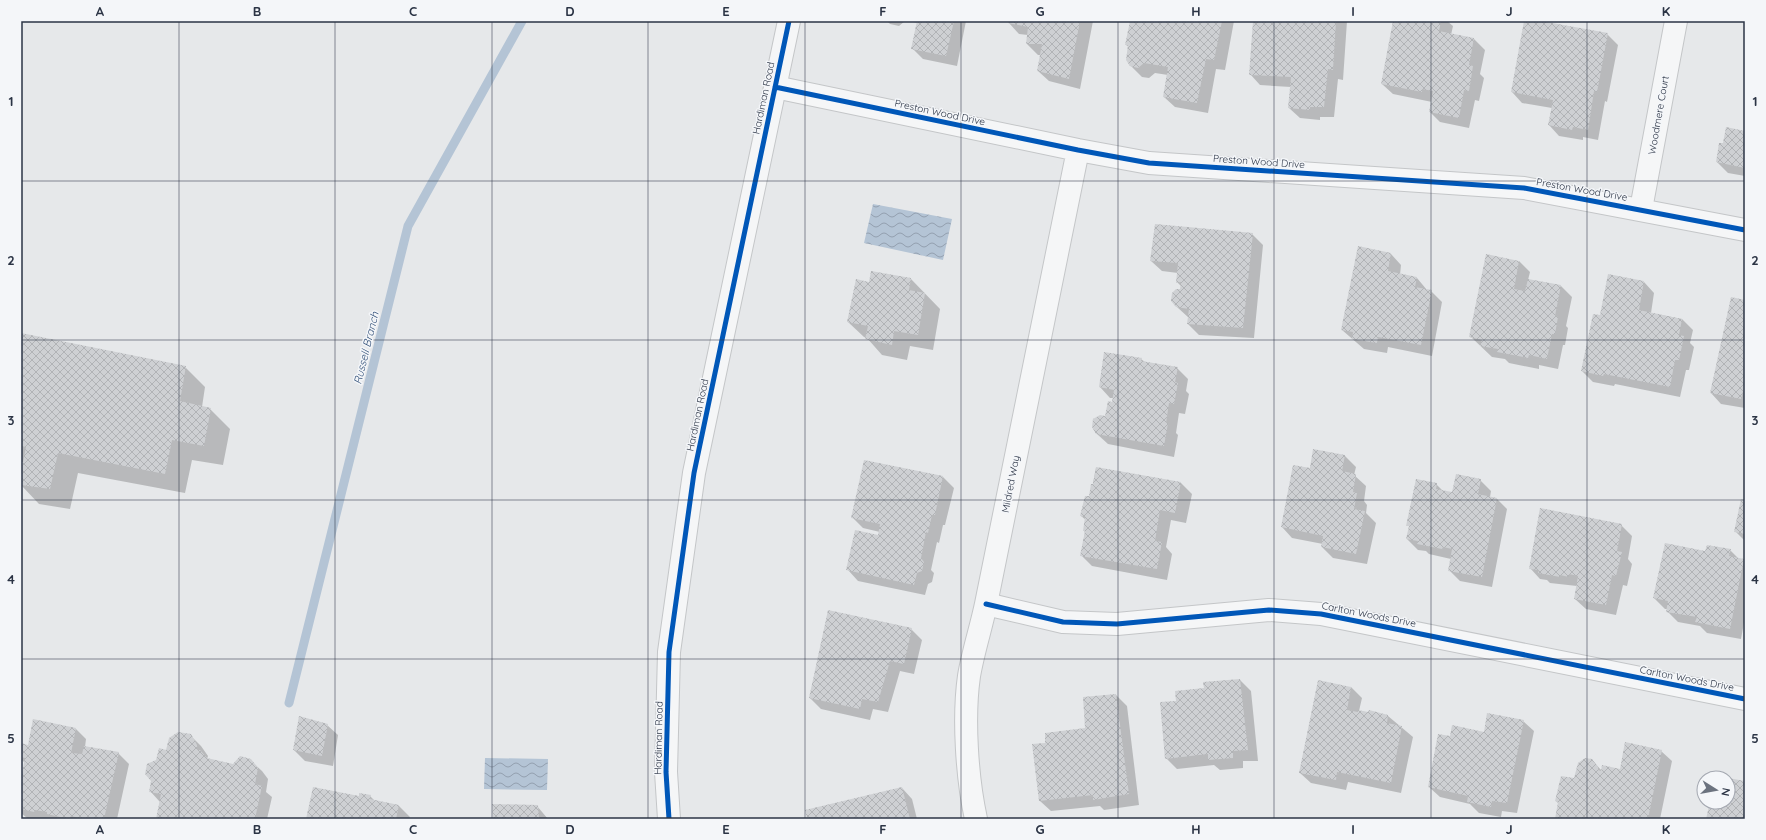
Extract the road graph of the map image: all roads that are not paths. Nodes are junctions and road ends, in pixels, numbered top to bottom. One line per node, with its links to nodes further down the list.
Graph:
1 (789, 21): 3 (street, Hardiman Road)
2 (1676, 21): 5 (street, Woodmere Court)
3 (775, 87): 4 (street, Preston Wood Drive); 9 (street, Hardiman Road)
4 (1078, 150): 5 (street, Preston Wood Drive); 7 (street, Mildred Way)
5 (1641, 209): 6 (street, Preston Wood Drive)
6 (1745, 230)
7 (986, 604): 8 (street, Carlton Woods Drive); 10 (street, Mildred Way)
8 (1745, 699)
9 (669, 819)
10 (976, 819)

